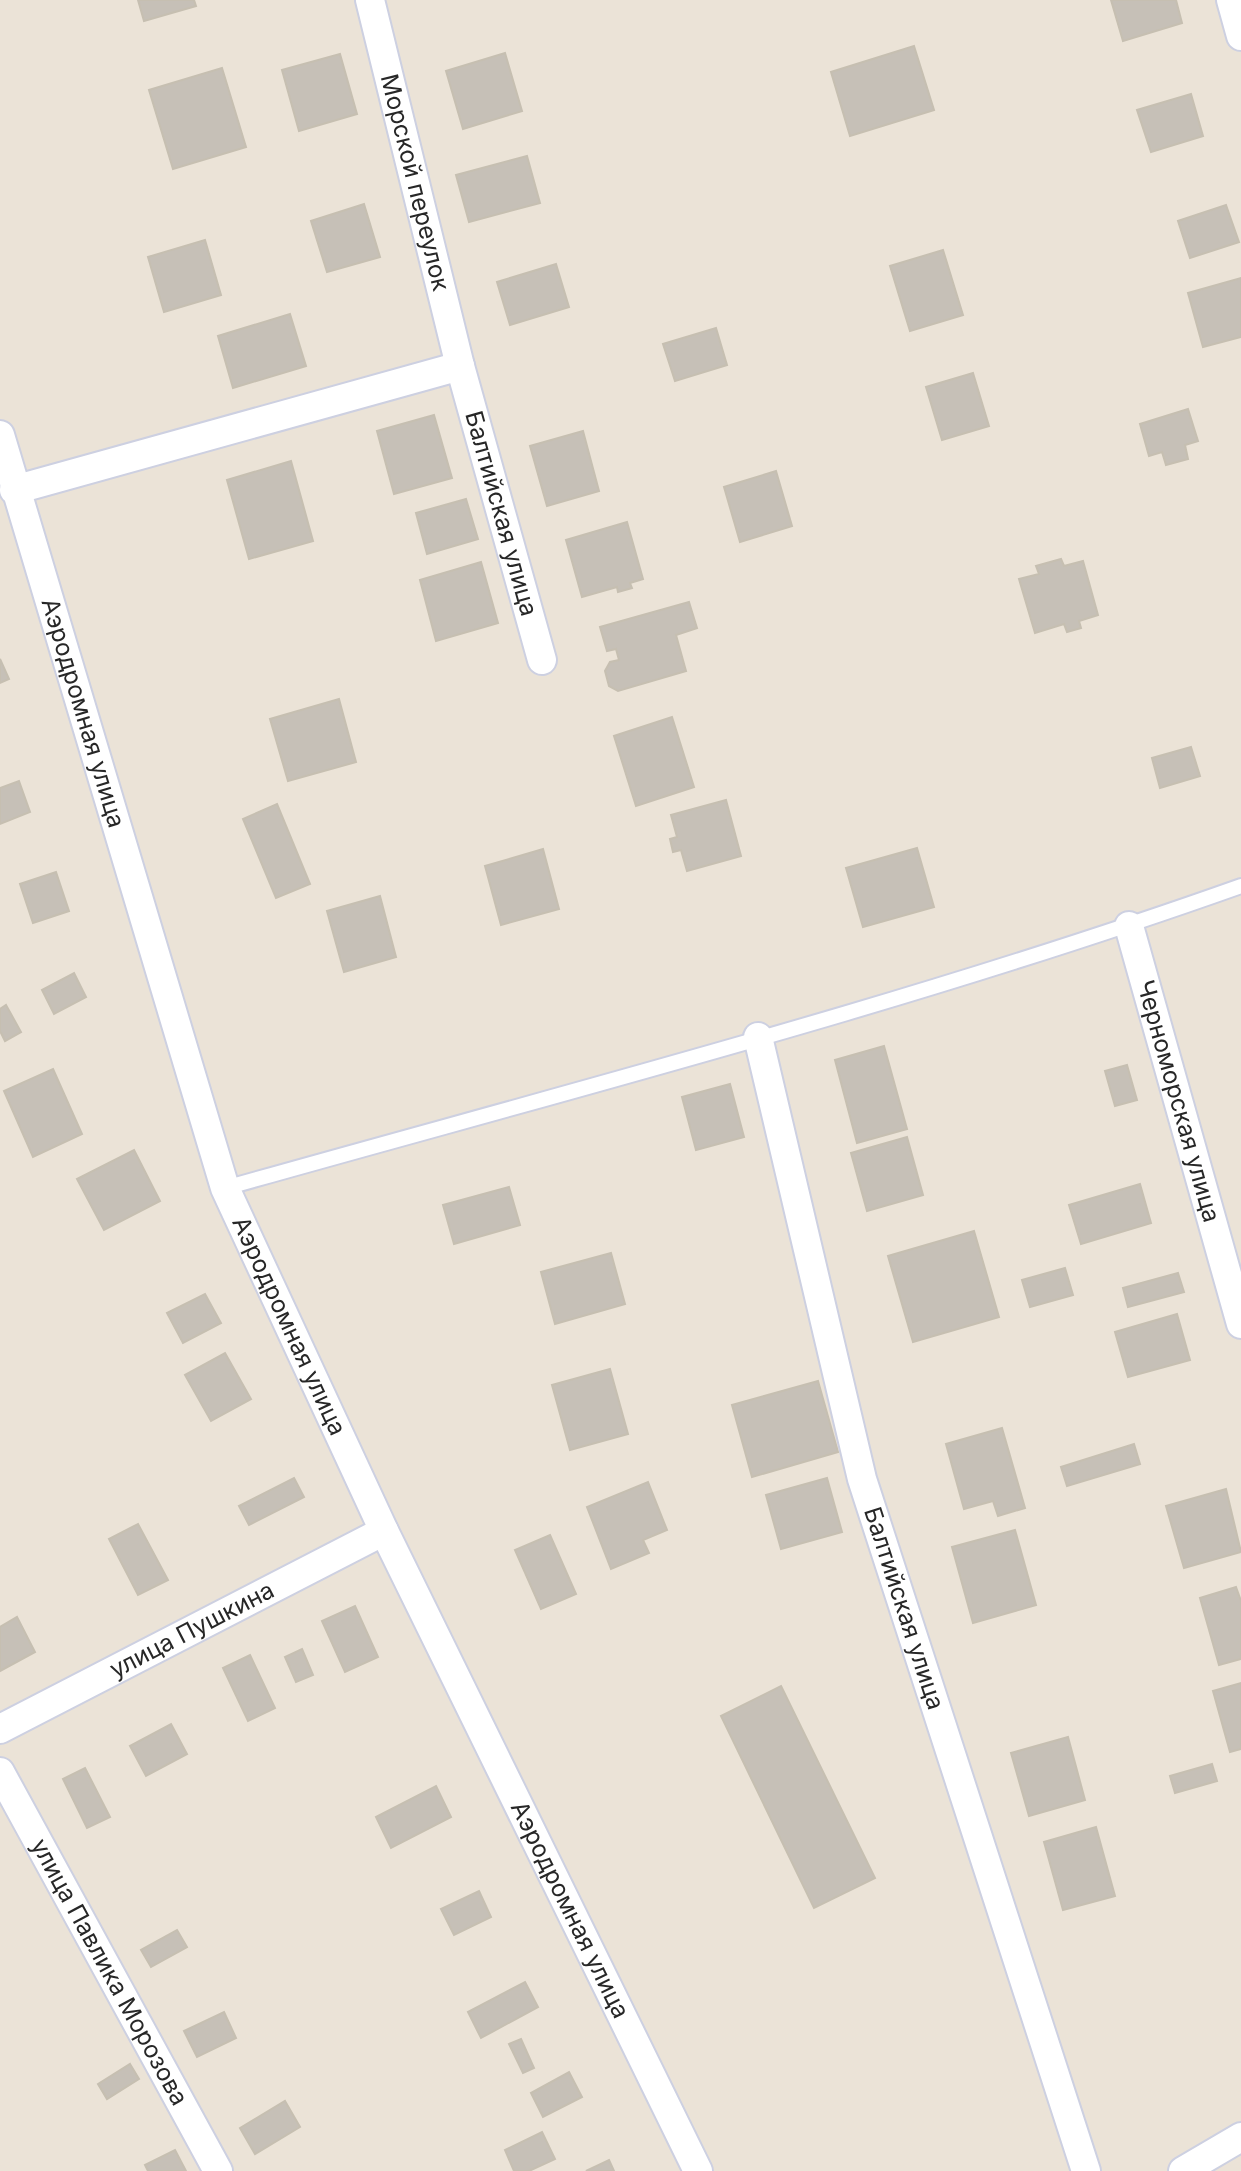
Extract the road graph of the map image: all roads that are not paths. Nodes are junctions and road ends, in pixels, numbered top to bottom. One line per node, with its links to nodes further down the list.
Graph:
1 (370, 0): 4 (street, Морской переулок)
2 (1231, 0): 3 (street)
3 (1241, 36)
4 (460, 366): 6 (street); 7 (street, Балтийская улица)
5 (0, 435): 6 (street, Аэродромная улица)
6 (14, 490): 11 (street, Аэродромная улица)
7 (542, 660)
8 (1241, 886): 9 (lane)
9 (1129, 926): 10 (lane); 12 (street, Черноморская улица)
10 (758, 1037): 11 (lane); 19 (street, Балтийская улица)
11 (225, 1188): 13 (street, Аэродромная улица)
12 (1241, 1324)
13 (384, 1531): 14 (street, улица Пушкина); 18 (street, Аэродромная улица)
14 (0, 1729)
15 (0, 1772): 17 (street, улица Павлика Морозова)
16 (1241, 2137): 20 (street)
17 (218, 2171)
18 (698, 2171)
19 (1086, 2171)
20 (1183, 2171)

